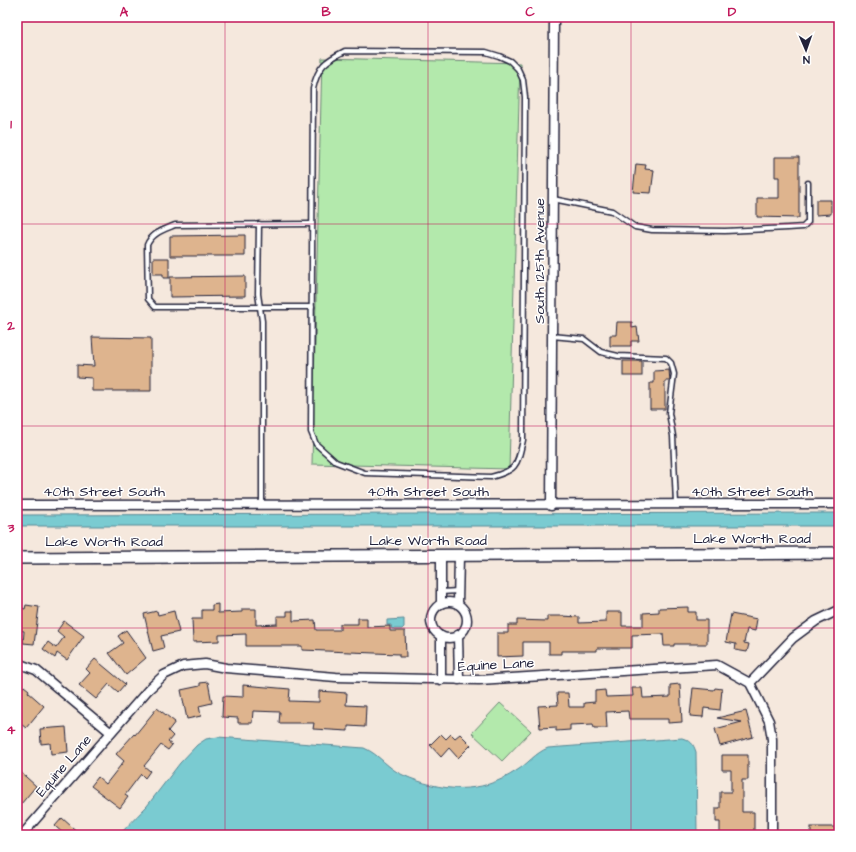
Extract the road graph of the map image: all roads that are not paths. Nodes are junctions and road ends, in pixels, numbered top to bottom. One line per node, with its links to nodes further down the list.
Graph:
1 (554, 17): 3 (street, South 125th Avenue)
2 (808, 183): 3 (lane)
3 (553, 199): 8 (street, South 125th Avenue)
4 (259, 224): 5 (lane); 6 (lane); 6 (lane)
5 (312, 224): 7 (lane); 7 (lane)
6 (260, 307): 7 (lane); 11 (lane)
7 (312, 307)
8 (552, 336): 12 (lane); 13 (street, South 125th Avenue)
9 (839, 504): 12 (street, 40th Street South)
10 (17, 505): 11 (street, 40th Street South)
11 (262, 505): 13 (street, 40th Street South)
12 (676, 505): 13 (street, 40th Street South)
13 (551, 506)
14 (839, 554): 16 (street, Lake Worth Road)
15 (441, 556): 16 (street, Lake Worth Road); 17 (street, Lake Worth Road); 19 (street)
16 (458, 556): 18 (street)
17 (17, 558)
18 (458, 591): 19 (lane); 21 (street)
19 (441, 592): 20 (street)
20 (441, 604): 21 (street); 24 (street)
21 (458, 604): 23 (street)
22 (839, 610): 28 (street)
23 (458, 635): 24 (street); 27 (street)
24 (441, 636): 26 (street)
25 (17, 663): 29 (street, Equine Lane)
26 (441, 680): 27 (street, Equine Lane); 29 (street, Equine Lane)
27 (459, 680): 28 (street, Equine Lane)
28 (750, 683): 31 (street)
29 (110, 732): 30 (street, Equine Lane)
30 (22, 835)
31 (772, 835)

